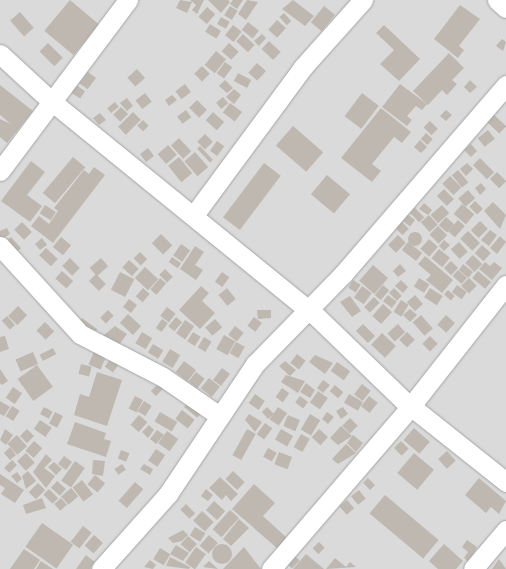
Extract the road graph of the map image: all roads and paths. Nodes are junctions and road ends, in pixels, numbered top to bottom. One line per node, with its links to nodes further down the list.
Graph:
1 (128, 0): 7 (street)
2 (363, 0): 9 (street)
3 (497, 0): 4 (street)
4 (506, 8)
5 (0, 54): 7 (street)
6 (506, 85): 12 (street)
7 (50, 100): 8 (street); 9 (street)
8 (0, 171)
9 (194, 215): 12 (street)
10 (0, 246): 14 (street)
11 (506, 285): 13 (street)
12 (306, 307): 13 (street); 14 (street)
13 (411, 406): 15 (street); 18 (street)
14 (218, 415): 17 (street)
15 (506, 482)
16 (506, 530): 19 (street)
17 (101, 569)
18 (270, 569)
19 (473, 569)

